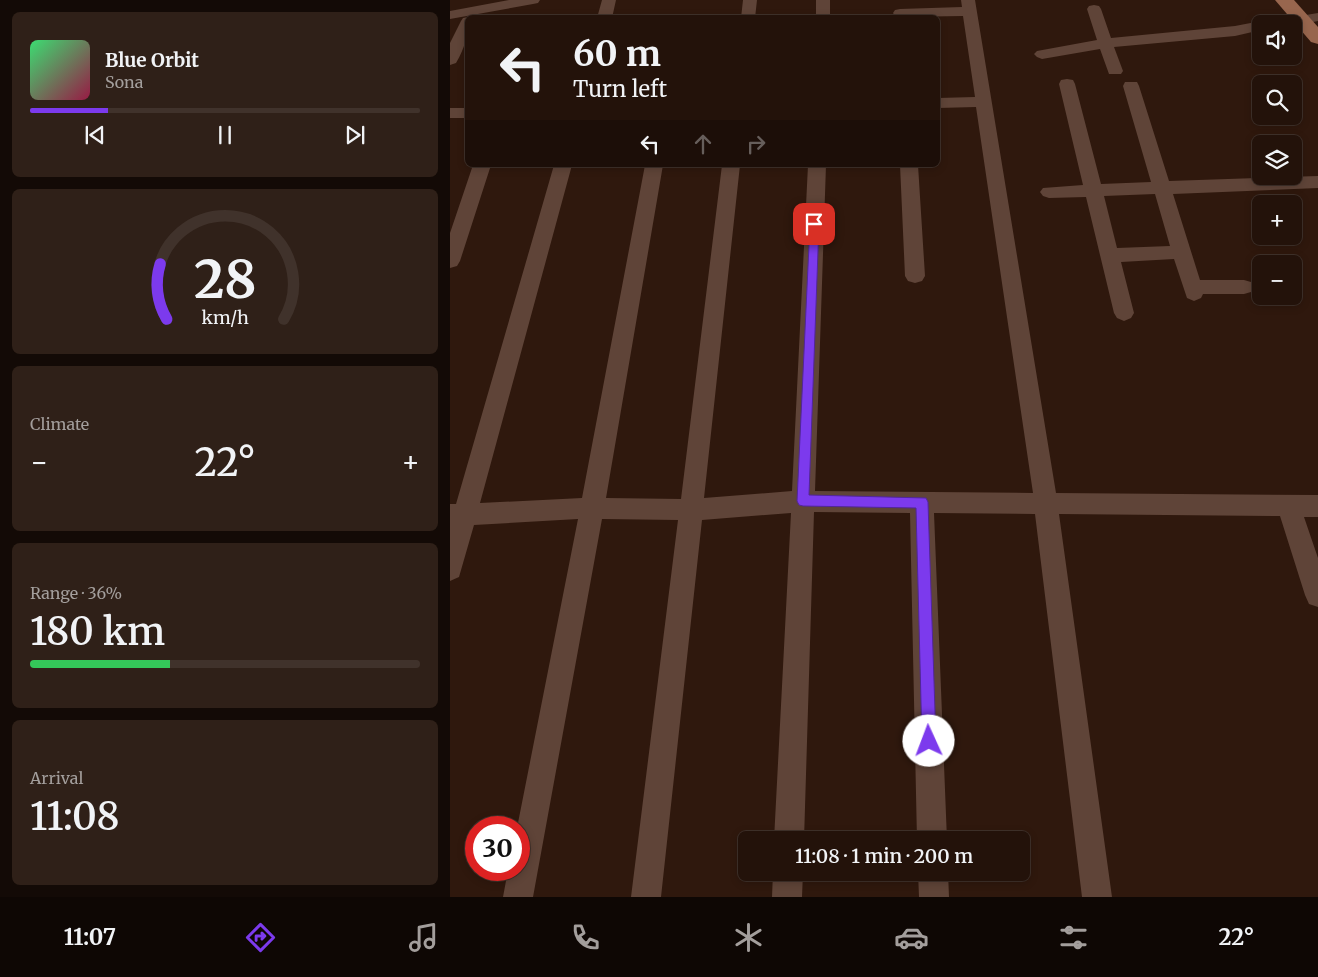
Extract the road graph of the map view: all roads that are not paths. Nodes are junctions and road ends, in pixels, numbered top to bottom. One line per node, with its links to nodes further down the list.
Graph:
1 (533, 0): 12 (street)
2 (538, 0): 13 (street)
3 (609, 0): 14 (street)
4 (750, 0): 15 (street)
5 (824, 0): 16 (street)
6 (1284, 0): 18 (main road)
7 (1304, 0): 18 (main road)
8 (969, 6): 10 (street); 28 (street)
9 (1094, 9): 22 (street)
10 (899, 10)
11 (450, 15): 17 (street)
12 (473, 15)
13 (533, 15)
14 (605, 15)
15 (748, 15)
16 (823, 15)
17 (465, 16)
18 (1312, 18): 21 (main road)
19 (465, 25): 24 (street)
20 (1252, 27): 22 (street)
21 (1318, 38)
22 (1105, 44): 23 (street); 25 (street)
23 (1042, 54)
24 (450, 60)
25 (1115, 71)
26 (1067, 84): 40 (street)
27 (1131, 86): 39 (street)
28 (984, 102): 29 (street); 50 (street)
29 (940, 103)
30 (465, 112): 31 (street)
31 (450, 113)
32 (481, 167): 44 (street)
33 (562, 167): 55 (street)
34 (654, 167): 53 (street)
35 (731, 167): 54 (street)
36 (817, 167): 48 (street)
37 (909, 167): 45 (street)
38 (1318, 182): 39 (street)
39 (1162, 188): 40 (street); 42 (street)
40 (1093, 190): 41 (street); 43 (street)
41 (1049, 192)
42 (1182, 252): 43 (street); 46 (street)
43 (1109, 254): 47 (street)
44 (450, 260)
45 (915, 276)
46 (1244, 287)
47 (1124, 314)
48 (803, 501): 49 (street); 54 (street); 58 (street)
49 (922, 502): 50 (street); 59 (street)
50 (1046, 504): 51 (street); 66 (street)
51 (1289, 506): 52 (street); 57 (street)
52 (1318, 506)
53 (592, 508): 54 (street); 55 (street); 62 (street)
54 (692, 510): 63 (street)
55 (458, 514): 56 (street)
56 (450, 569)
57 (1318, 595)
58 (789, 831)
59 (932, 831)
60 (788, 881): 64 (street)
61 (933, 881): 65 (street)
62 (518, 897)
63 (646, 897)
64 (787, 897)
65 (934, 897)
66 (1097, 897)

